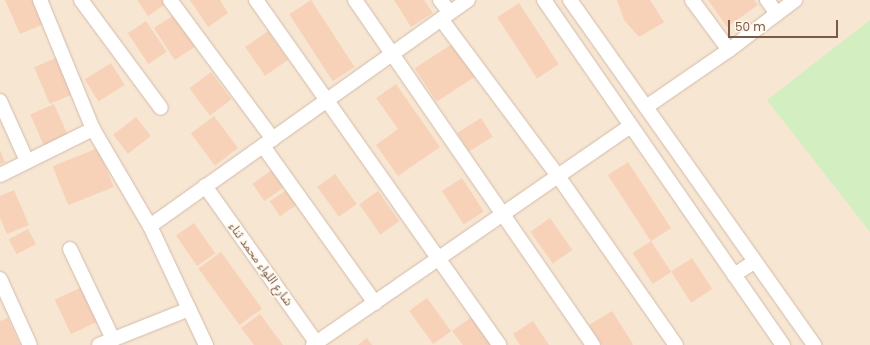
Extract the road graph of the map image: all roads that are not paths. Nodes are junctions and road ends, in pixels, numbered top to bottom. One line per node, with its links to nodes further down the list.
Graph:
1 (40, 0): 22 (street)
2 (81, 0): 19 (street)
3 (170, 0): 23 (street)
4 (256, 0): 17 (street)
5 (355, 0): 16 (street)
6 (440, 0): 14 (street)
7 (468, 0): 14 (street)
8 (544, 0): 21 (street)
9 (570, 0): 20 (street)
10 (692, 0): 15 (street)
11 (767, 0): 13 (street)
12 (795, 0): 13 (street)
13 (777, 14): 15 (street)
14 (445, 16): 16 (street); 26 (street)
15 (729, 50): 20 (street)
16 (392, 55): 17 (street); 28 (street)
17 (324, 100): 23 (street); 31 (street)
18 (0, 101): 24 (street)
19 (161, 108)
20 (646, 108): 32 (street)
21 (630, 126): 26 (street); 33 (street)
22 (93, 129): 24 (street); 29 (street)
23 (268, 143): 27 (street); 35 (street)
24 (27, 161): 25 (street)
25 (0, 175)
26 (558, 176): 28 (street); 44 (street)
27 (205, 186): 29 (street); 38 (street, شارع اللواء محمد ثناء)
28 (501, 215): 31 (street); 43 (street)
29 (150, 226): 36 (street)
30 (70, 249): 37 (street)
31 (438, 258): 35 (street); 42 (street)
32 (754, 262): 33 (street); 46 (street)
33 (734, 275): 45 (street)
34 (0, 279): 39 (street)
35 (375, 302): 38 (street)
36 (189, 309): 37 (street); 41 (street)
37 (113, 339): 40 (street)
38 (314, 344)
39 (30, 345)
40 (99, 345)
41 (206, 345)
42 (499, 345)
43 (593, 345)
44 (676, 345)
45 (783, 345)
46 (814, 345)

